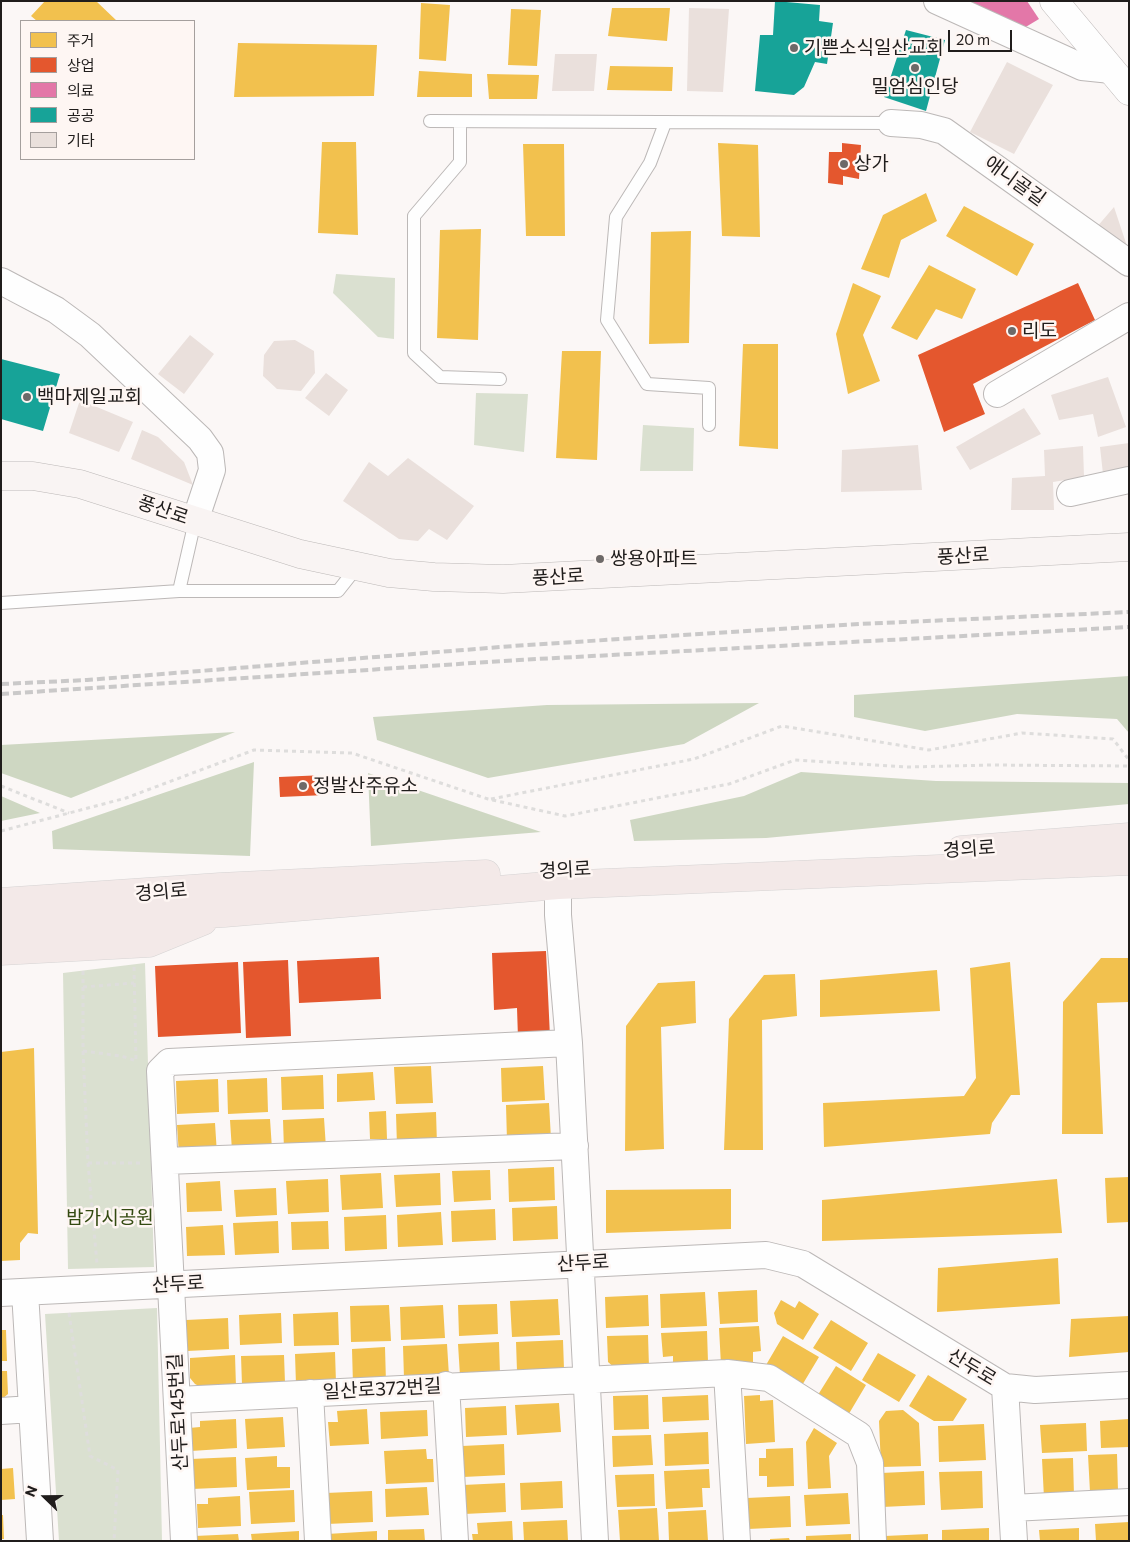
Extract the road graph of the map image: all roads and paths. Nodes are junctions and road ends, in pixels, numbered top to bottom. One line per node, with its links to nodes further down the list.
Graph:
1 (938, 1): 3 (street)
2 (1054, 1): 3 (street)
3 (1111, 70): 4 (street)
4 (1129, 91)
5 (430, 121): 6 (lane)
6 (460, 122): 7 (lane); 12 (lane)
7 (665, 123): 8 (lane); 14 (lane)
8 (891, 123): 9 (street, 애니골길)
9 (1129, 263)
10 (1, 281): 18 (street)
11 (1129, 316): 13 (street)
12 (500, 379)
13 (997, 394)
14 (709, 426)
15 (1, 476): 18 (main road, 풍산로)
16 (1129, 480): 17 (street)
17 (1070, 493)
18 (195, 521): 20 (main road, 풍산로); 21 (lane)
19 (1129, 547): 20 (main road, 풍산로)
20 (357, 567): 21 (lane)
21 (179, 591): 22 (lane)
22 (1, 603)
23 (1129, 760): 26 (path)
24 (1129, 766): 26 (path)
25 (1, 786): 27 (path)
26 (488, 799): 27 (path)
27 (70, 813): 28 (path)
28 (1, 831)
29 (1129, 837): 33 (main road, 경의로)
30 (1129, 861): 31 (main road, 경의로)
31 (558, 885): 33 (main road, 경의로); 41 (street, 경의로)
32 (1, 889): 33 (main road)
33 (222, 900): 34 (main road, 경의로); 35 (main road, 경의로); 36 (main road)
34 (1, 902)
35 (1, 926)
36 (1, 951)
37 (84, 962): 40 (path)
38 (134, 964): 39 (path)
39 (134, 983): 40 (path); 43 (path)
40 (83, 987): 42 (path)
41 (569, 1042): 44 (street); 45 (street, 경의로)
42 (83, 1051): 43 (path); 47 (path)
43 (136, 1061): 44 (path)
44 (164, 1067): 46 (street, 산두로145번길)
45 (575, 1146): 46 (street); 48 (street, 경의로)
46 (165, 1161): 47 (path); 50 (street, 산두로145번길)
47 (88, 1163): 49 (path)
48 (581, 1263): 50 (street, 산두로); 54 (street); 57 (street, 산두로)
49 (98, 1268)
50 (172, 1284): 51 (street, 산두로); 59 (street, 산두로145번길)
51 (13, 1292): 60 (street)
52 (68, 1305): 65 (path)
53 (727, 1373): 54 (street, 일산로372번길); 70 (street); 71 (street, 일산로372번길)
54 (586, 1380): 55 (street, 일산로372번길); 69 (street)
55 (446, 1385): 58 (street, 일산로372번길); 68 (street)
56 (1129, 1385): 57 (street, 산두로)
57 (1005, 1387): 63 (street)
58 (310, 1393): 59 (street, 일산로372번길); 67 (street)
59 (178, 1400): 66 (street, 산두로145번길)
60 (32, 1409): 61 (street); 64 (street)
61 (1, 1410)
62 (1129, 1502): 63 (street)
63 (1012, 1508): 72 (street)
64 (40, 1541)
65 (114, 1541)
66 (184, 1541)
67 (318, 1541)
68 (455, 1541)
69 (595, 1541)
70 (737, 1541)
71 (873, 1541)
72 (1014, 1541)

